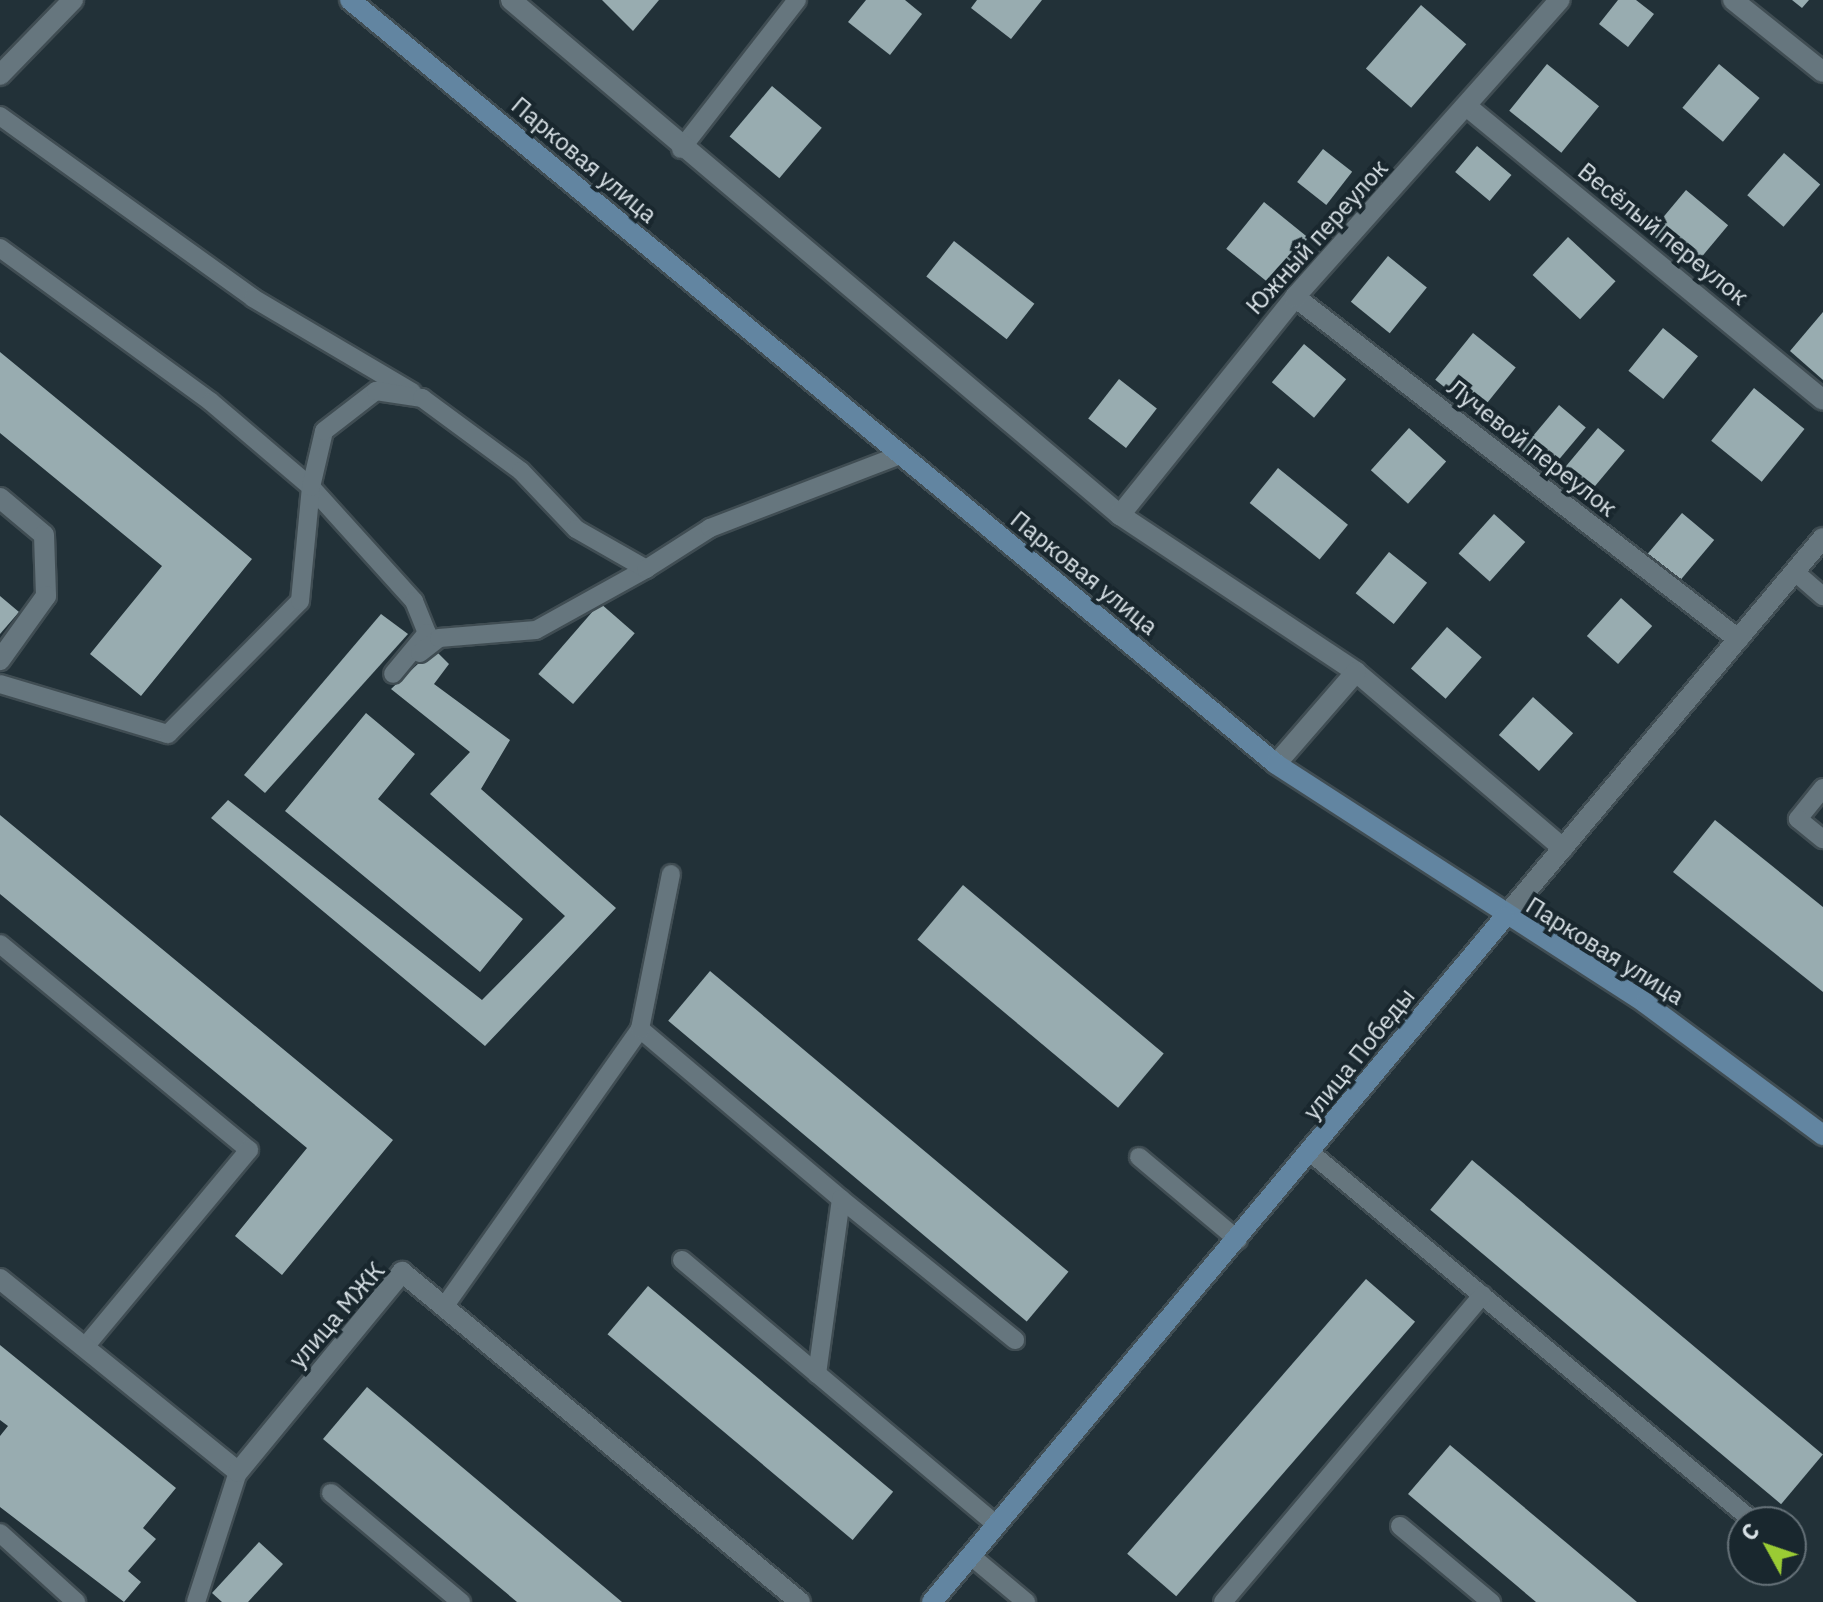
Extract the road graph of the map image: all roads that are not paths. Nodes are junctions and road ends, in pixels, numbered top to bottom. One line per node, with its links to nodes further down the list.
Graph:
1 (73, 0): 8 (street)
2 (350, 0): 16 (street, Парковая улица)
3 (511, 0): 11 (street)
4 (797, 0): 11 (lane)
5 (1560, 0): 9 (street, Южный переулок)
6 (1733, 0): 7 (street)
7 (1823, 72)
8 (0, 75)
9 (1470, 109): 13 (street, Южный переулок); 15 (street, Весёлый переулок)
10 (0, 116): 14 (lane)
11 (681, 149): 19 (street)
12 (0, 248): 17 (lane)
13 (1295, 297): 19 (street, Южный переулок); 24 (street, Лучевой переулок)
14 (422, 398): 17 (lane); 21 (lane)
15 (1823, 400)
16 (900, 455): 21 (lane); 28 (street, Парковая улица)
17 (311, 487): 21 (lane); 27 (lane)
18 (0, 498): 25 (street)
19 (1120, 515): 26 (street)
20 (1823, 538): 22 (street, улица Победы)
21 (646, 569)
22 (1795, 572): 23 (lane); 24 (street, улица Победы)
23 (1823, 596)
24 (1738, 639): 31 (street, улица Победы)
25 (0, 660)
26 (1356, 672): 28 (street); 31 (street)
27 (0, 684)
28 (1276, 764): 33 (street, Парковая улица)
29 (1823, 788): 30 (lane)
30 (1823, 839)
31 (1563, 848): 33 (street, улица Победы)
32 (671, 874): 35 (lane)
33 (1504, 918): 36 (street, Парковая улица); 37 (street, улица Победы)
34 (0, 944): 46 (lane)
35 (640, 1029): 39 (lane); 44 (lane)
36 (1823, 1135)
37 (1311, 1153): 40 (street, улица Победы); 43 (lane)
38 (1139, 1157): 40 (lane)
39 (841, 1199): 45 (lane); 47 (lane)
40 (1238, 1240): 51 (street, улица Победы)
41 (682, 1260): 47 (lane)
42 (0, 1279): 46 (street)
43 (1482, 1295): 50 (lane); 61 (lane)
44 (444, 1307): 48 (street, улица МЖК); 58 (street, улица МЖК)
45 (1015, 1340)
46 (85, 1347): 48 (street)
47 (817, 1374): 51 (lane)
48 (238, 1472): 56 (lane)
49 (331, 1493): 57 (lane)
50 (1735, 1506)
51 (997, 1525): 54 (street, улица Победы)
52 (1400, 1526): 62 (lane)
53 (0, 1533): 55 (lane)
54 (971, 1556): 59 (street, улица Победы); 60 (lane)
55 (76, 1602)
56 (196, 1602)
57 (461, 1602)
58 (800, 1602)
59 (932, 1602)
60 (1026, 1602)
61 (1223, 1602)
62 (1491, 1602)

